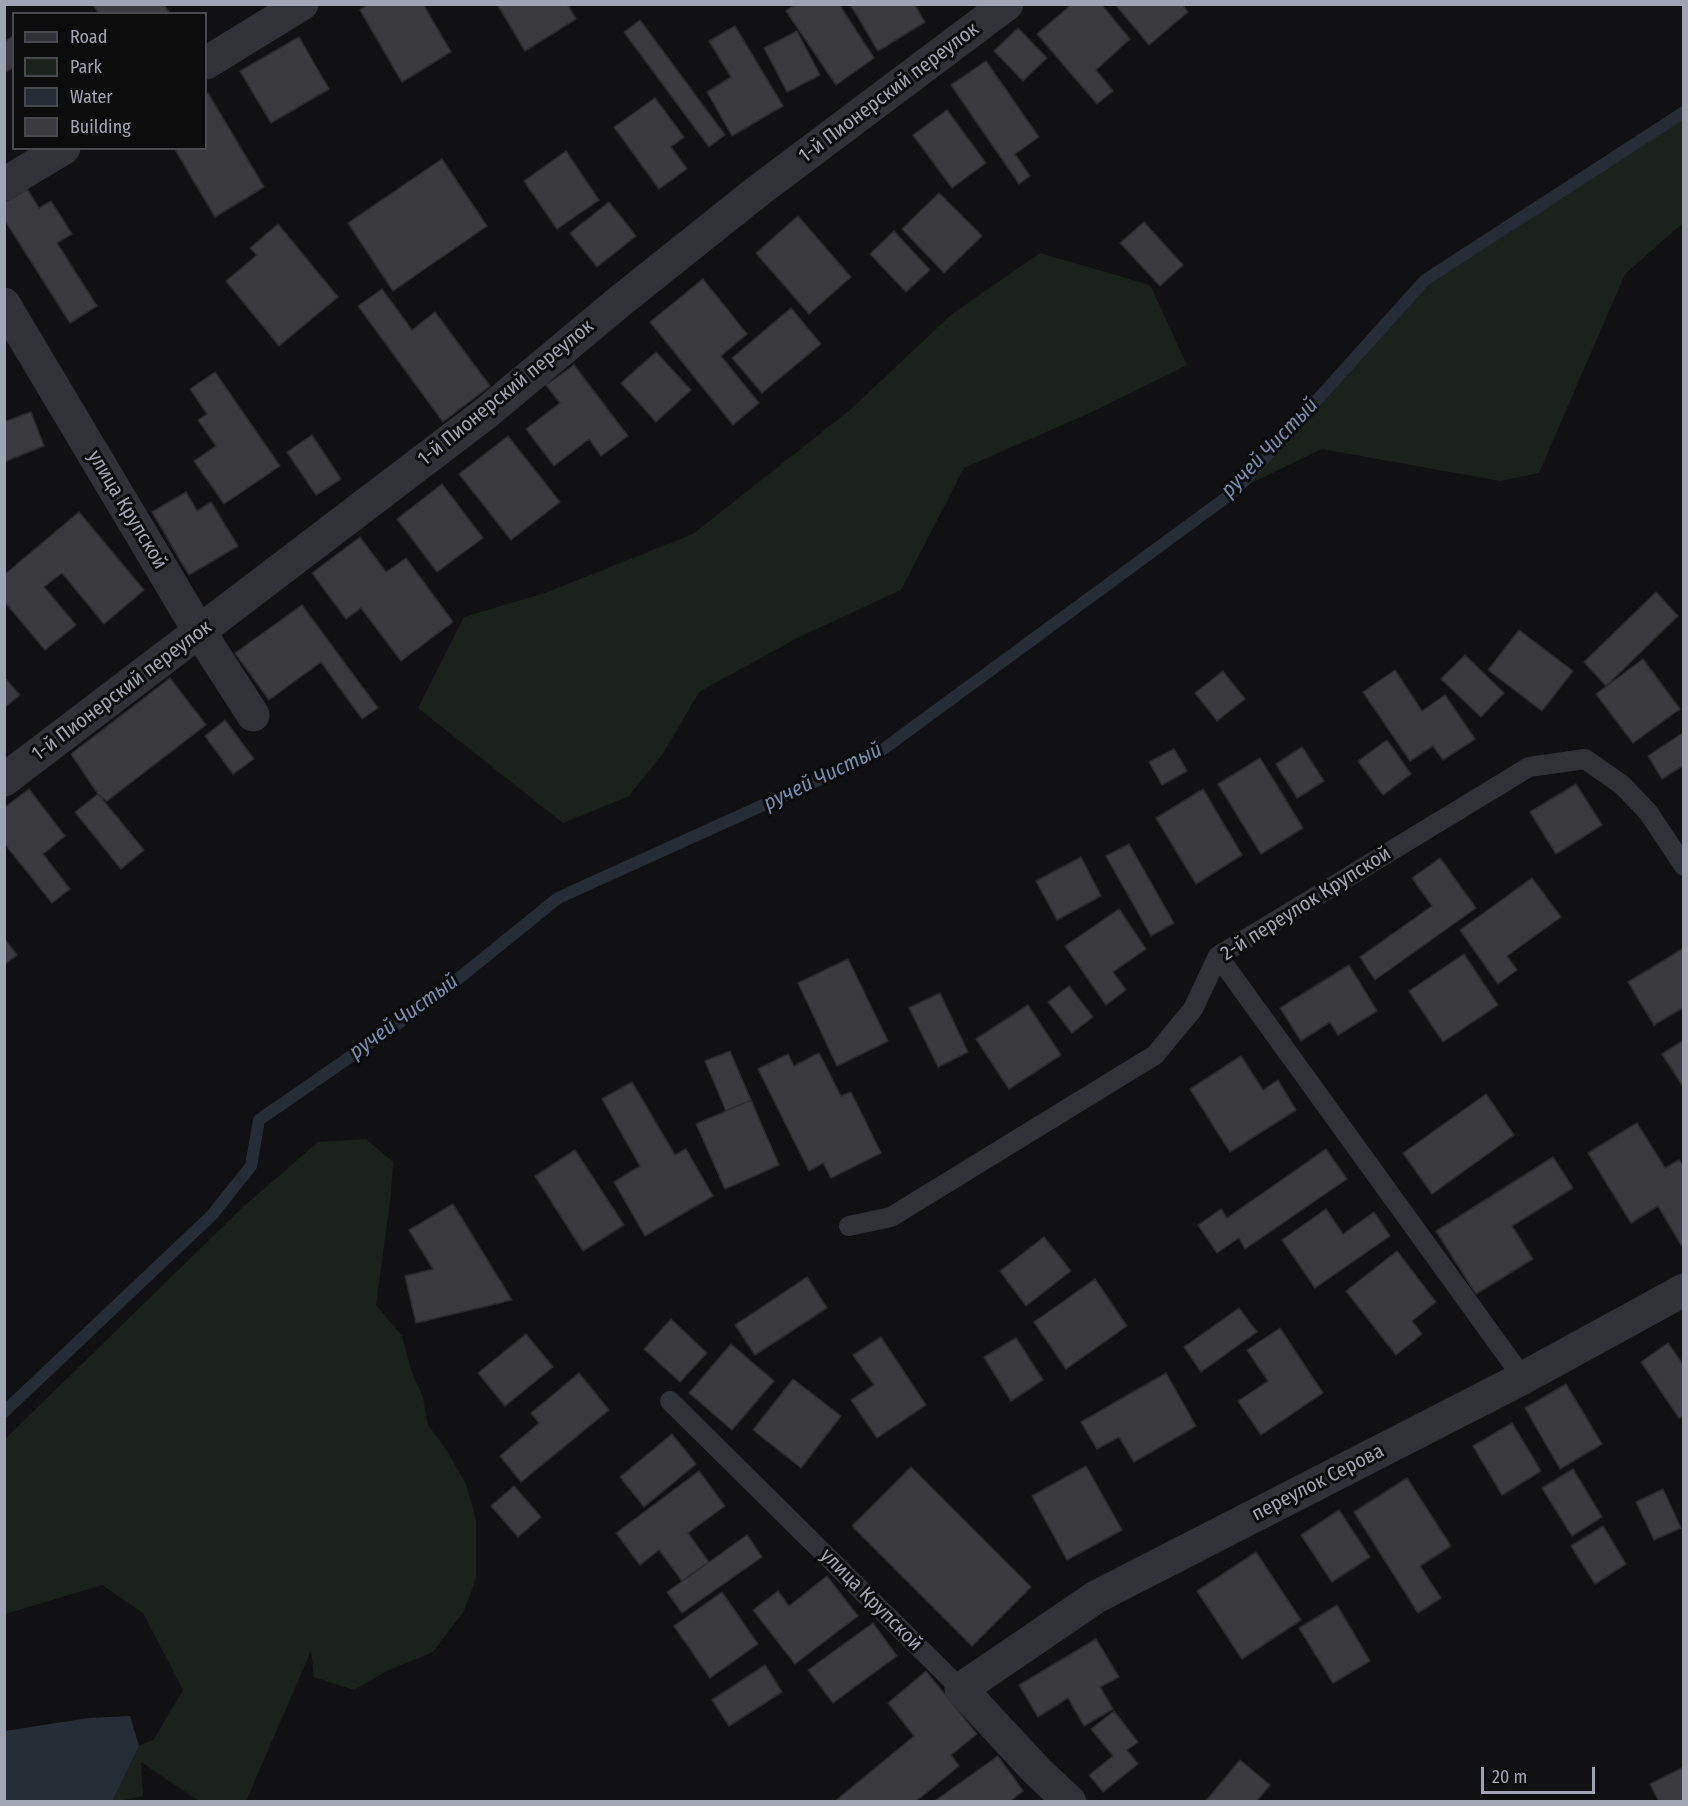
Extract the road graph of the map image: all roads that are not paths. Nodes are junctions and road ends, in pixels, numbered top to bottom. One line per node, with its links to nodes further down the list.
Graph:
1 (302, 4): 3 (street)
2 (1007, 4): 7 (street, 1-й Пионерский переулок)
3 (207, 62)
4 (60, 150): 5 (street)
5 (4, 184)
6 (4, 304): 7 (street, улица Крупской)
7 (200, 632): 8 (street, улица Крупской); 9 (street, 1-й Пионерский переулок)
8 (253, 715)
9 (4, 780)
10 (1683, 866): 11 (lane, 2-й переулок Крупской)
11 (1218, 956): 12 (lane, 2-й переулок Крупской); 14 (lane)
12 (849, 1226)
13 (1683, 1290): 14 (street, переулок Серова)
14 (1523, 1378): 16 (street, переулок Серова)
15 (670, 1401): 16 (lane, улица Крупской)
16 (961, 1689): 17 (street, улица Крупской)
17 (1070, 1802)

